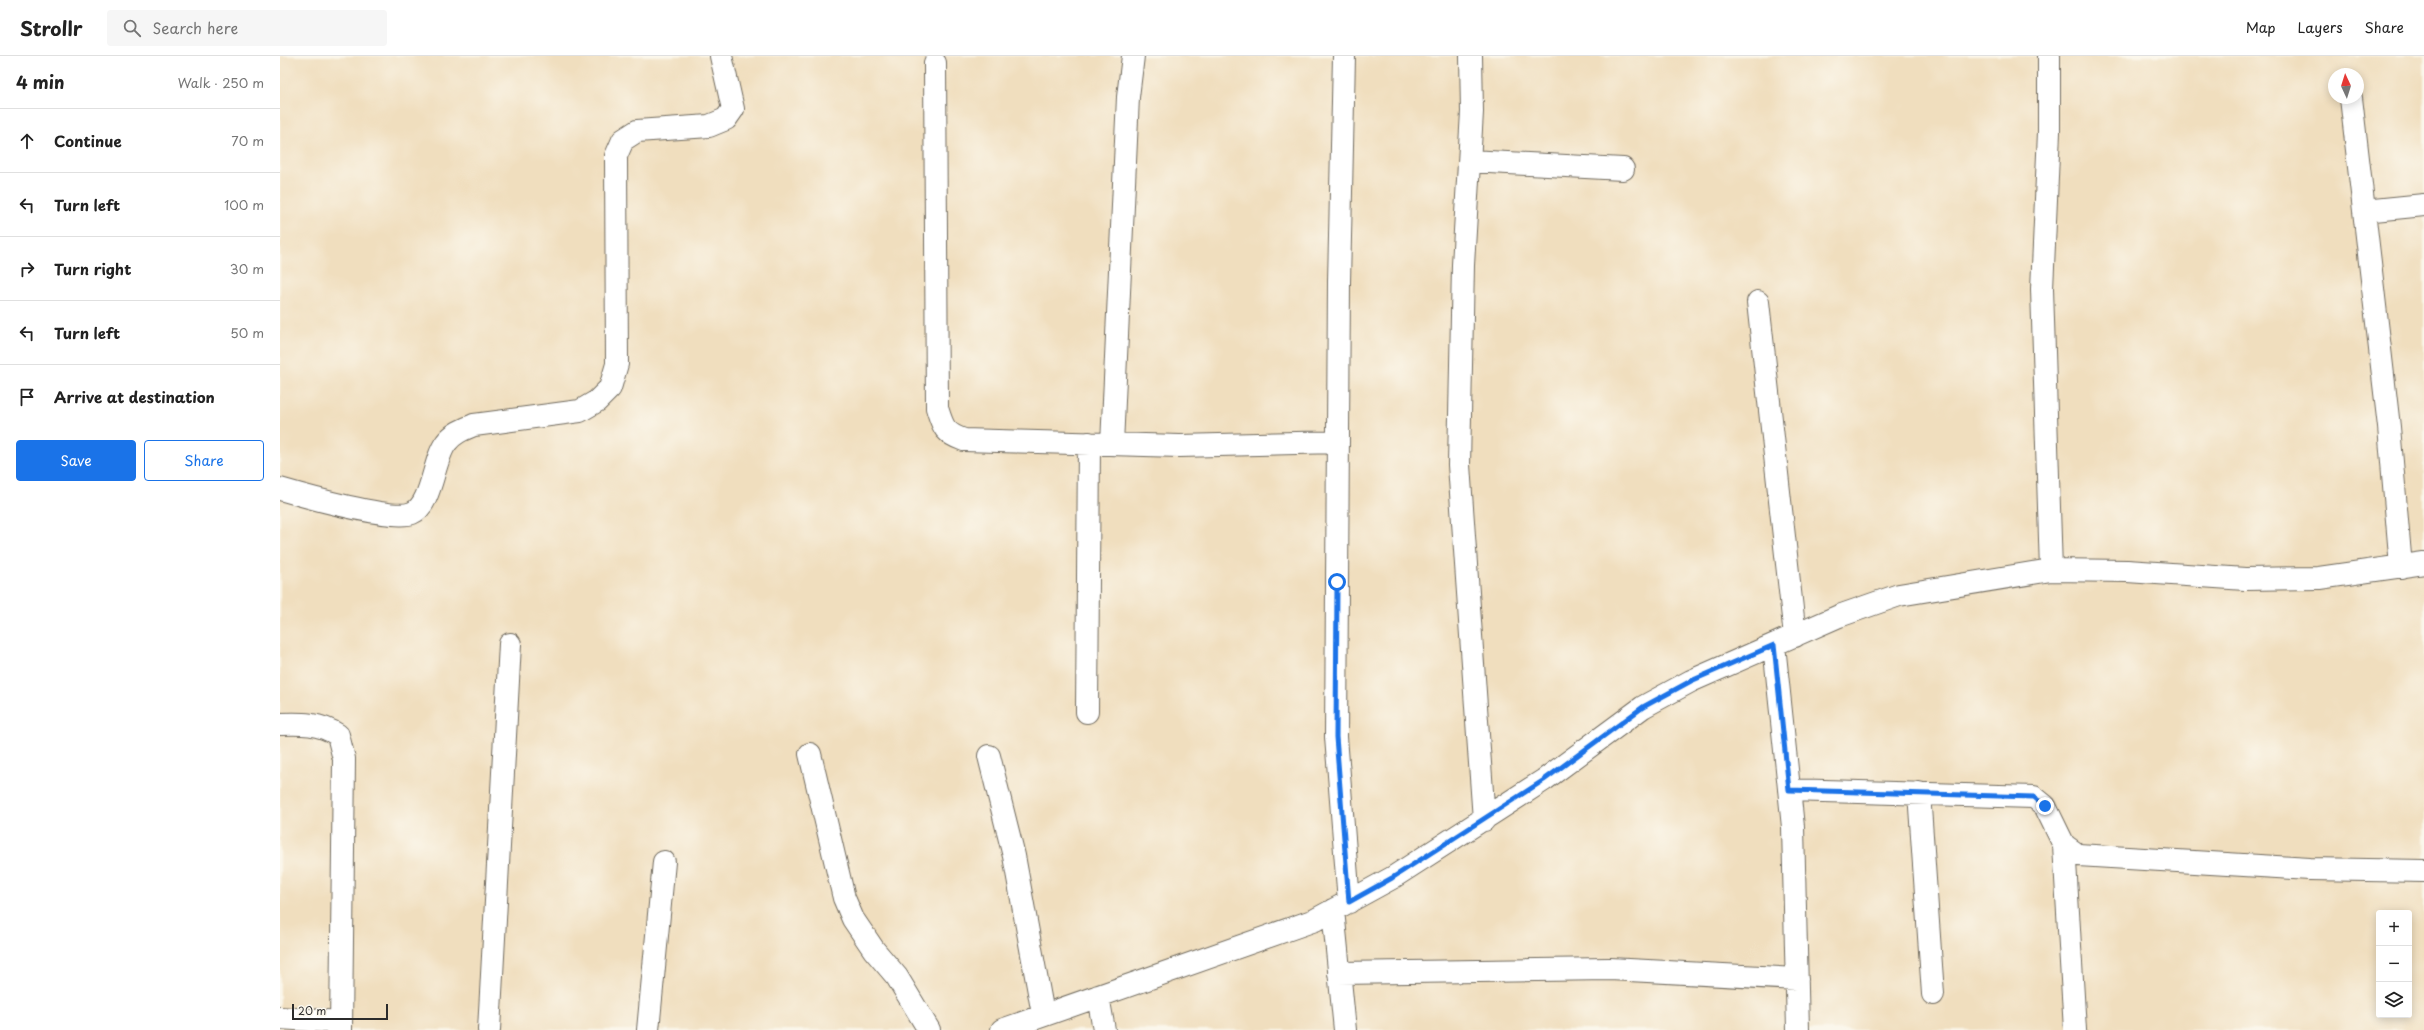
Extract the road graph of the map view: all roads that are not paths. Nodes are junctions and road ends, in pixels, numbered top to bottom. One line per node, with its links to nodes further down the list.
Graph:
1 (721, 56): 16 (street)
2 (1133, 56): 15 (street)
3 (1344, 56): 13 (street)
4 (1471, 56): 8 (street)
5 (2049, 56): 19 (street)
6 (935, 63): 14 (street)
7 (2352, 104): 11 (street)
8 (1470, 161): 9 (street); 29 (street)
9 (1623, 169)
10 (2424, 205): 11 (street)
11 (2364, 211): 18 (street)
12 (1758, 302): 20 (street)
13 (1338, 442): 15 (street); 33 (street)
14 (1088, 443): 15 (street); 23 (street)
15 (1112, 444)
16 (280, 489)
17 (2424, 563): 18 (street)
18 (2401, 567): 19 (street)
19 (2051, 570): 20 (street)
20 (1795, 636): 22 (street)
21 (510, 644): 41 (street)
22 (1774, 645): 27 (street); 29 (street)
23 (1087, 712)
24 (280, 724): 40 (street)
25 (810, 754): 43 (street)
26 (989, 756): 38 (street)
27 (1789, 790): 28 (street); 35 (street)
28 (1919, 794): 30 (street); 36 (street)
29 (1484, 820): 33 (street)
30 (2064, 845): 32 (street); 48 (street)
31 (664, 862): 42 (street)
32 (2424, 871)
33 (1341, 906): 34 (street); 37 (street)
34 (1339, 973): 35 (street); 46 (street)
35 (1797, 979): 47 (street)
36 (1933, 994)
37 (1098, 996): 38 (street); 45 (street)
38 (1043, 1014): 44 (street)
39 (280, 1018): 40 (street)
40 (341, 1026)
41 (488, 1030)
42 (648, 1030)
43 (929, 1030)
44 (1002, 1030)
45 (1104, 1030)
46 (1344, 1030)
47 (1798, 1030)
48 (2075, 1030)

